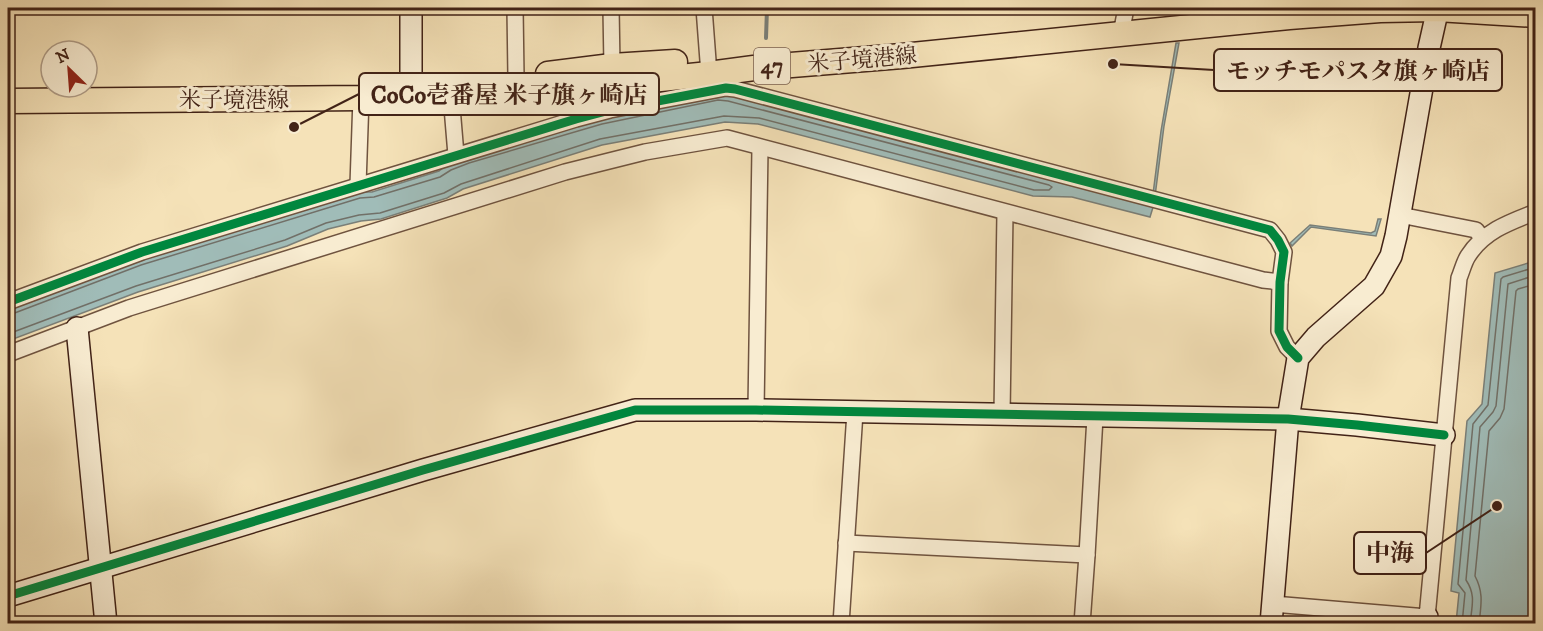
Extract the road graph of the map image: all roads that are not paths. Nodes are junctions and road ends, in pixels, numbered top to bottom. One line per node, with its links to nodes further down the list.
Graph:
1 (411, 8): 15 (street)
2 (515, 8): 11 (street)
3 (611, 8): 9 (street)
4 (704, 8): 10 (street)
5 (1254, 8): 8 (main road, 米子境港線 / 47)
6 (1438, 8): 7 (main road, 米子境港線 / 47); 8 (main road, 米子境港線 / 47); 24 (street)
7 (1536, 15)
8 (1123, 21): 10 (main road, 米子境港線 / 47)
9 (612, 66): 10 (main road, 米子境港線 / 47); 11 (main road, 米子境港線 / 47)
10 (708, 67): 16 (main road, 米子境港線 / 47)
11 (516, 77): 15 (main road, 米子境港線 / 47)
12 (99, 85): 15 (main road, 米子境港線 / 47)
13 (39, 86): 14 (main road)
14 (8, 87)
15 (411, 89): 16 (main road, 米子境港線 / 47); 17 (main road, 米子境港線 / 47)
16 (451, 95): 20 (street)
17 (361, 98): 18 (main road, 米子境港線 / 47); 21 (street)
18 (8, 101)
19 (760, 148): 23 (street); 28 (street); 31 (street)
20 (456, 155): 21 (street); 26 (street)
21 (358, 184): 27 (street)
22 (1536, 212): 25 (street)
23 (1005, 213): 26 (street); 33 (street)
24 (1400, 215): 25 (street); 30 (street)
25 (1482, 238): 36 (street)
26 (1280, 282): 30 (street)
27 (8, 302)
28 (76, 328): 29 (street); 39 (street)
29 (8, 354)
30 (1298, 358): 35 (street)
31 (756, 410): 32 (street); 39 (street)
32 (855, 412): 33 (street); 37 (street)
33 (1002, 414): 34 (street)
34 (1095, 417): 35 (street); 38 (street)
35 (1288, 419): 36 (street); 41 (street)
36 (1444, 435): 42 (street)
37 (846, 543): 38 (street); 44 (street)
38 (1087, 555): 45 (street)
39 (100, 567): 40 (street); 43 (street)
40 (8, 596)
41 (1272, 614): 42 (street)
42 (1426, 620)
43 (106, 624)
44 (841, 624)
45 (1082, 624)

